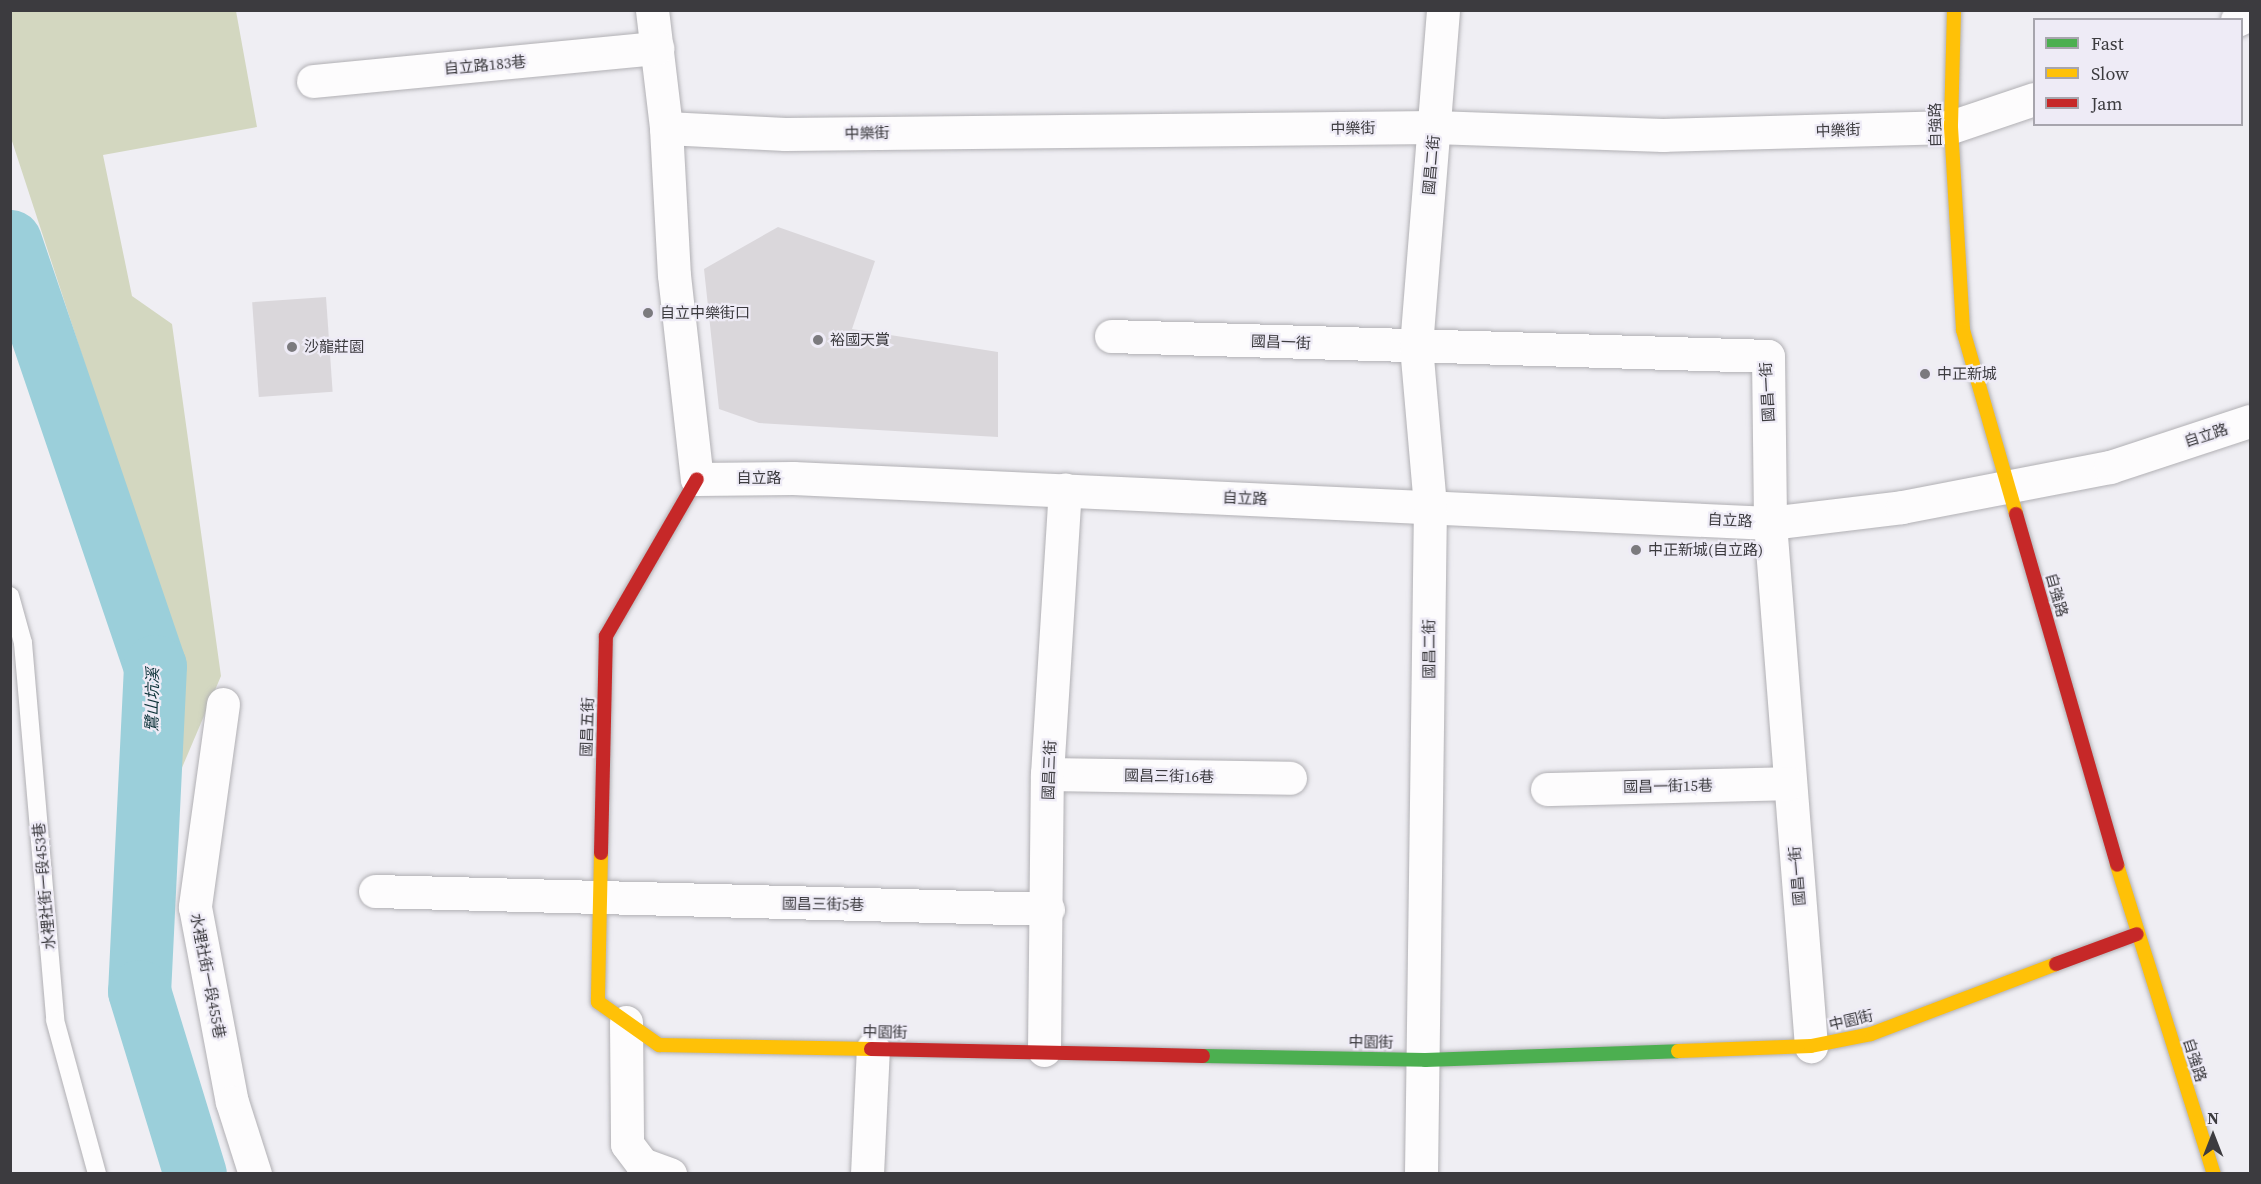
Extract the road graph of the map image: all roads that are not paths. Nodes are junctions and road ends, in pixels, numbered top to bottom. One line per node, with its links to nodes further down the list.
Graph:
1 (652, 10): 4 (street)
2 (1443, 10): 7 (street, 國昌二街)
3 (1954, 10): 8 (street, 自強路)
4 (657, 48): 5 (street, 自立路183巷); 9 (street)
5 (313, 81)
6 (2033, 99): 8 (street, 中樂街)
7 (1434, 127): 8 (street, 中樂街); 9 (street, 中樂街); 11 (street, 國昌二街)
8 (1951, 127): 14 (street, 自強路)
9 (666, 128): 13 (street)
10 (1111, 336): 11 (street, 國昌一街)
11 (1416, 346): 16 (street, 國昌二街); 17 (street, 國昌一街)
12 (2250, 421): 14 (street, 自立路)
13 (697, 479): 15 (street, 自立路); 25 (street, 國昌五街)
14 (2009, 488): 17 (street, 自立路); 27 (street, 自強路)
15 (1065, 490): 16 (street, 自立路); 20 (street, 國昌三街)
16 (1430, 506): 17 (street, 自立路); 33 (street, 國昌二街)
17 (1770, 523): 22 (street, 國昌一街)
18 (10, 596): 34 (lane, 水裡社街一段453巷)
19 (222, 704): 35 (street, 水裡社街一段455巷)
20 (1047, 774): 21 (street, 國昌三街16巷); 26 (street, 國昌三街)
21 (1290, 778)
22 (1789, 783): 23 (street, 國昌一街15巷); 30 (street, 國昌一街)
23 (1547, 789)
24 (375, 891): 25 (street, 國昌三街5巷)
25 (599, 899): 26 (street, 國昌三街5巷); 28 (street, 國昌五街)
26 (1048, 909): 32 (street, 國昌三街)
27 (2138, 934): 30 (street, 中園街); 39 (street, 自強路)
28 (598, 1002): 29 (street, 中園街)
29 (626, 1022): 31 (street, 中園街); 36 (street)
30 (1811, 1046): 33 (street, 中園街)
31 (873, 1048): 32 (street, 中園街); 37 (street)
32 (1044, 1050): 33 (street, 中園街)
33 (1425, 1060): 38 (street, 國昌二街)
34 (97, 1173)
35 (255, 1173)
36 (670, 1173)
37 (867, 1173)
38 (1421, 1173)
39 (2213, 1173)

